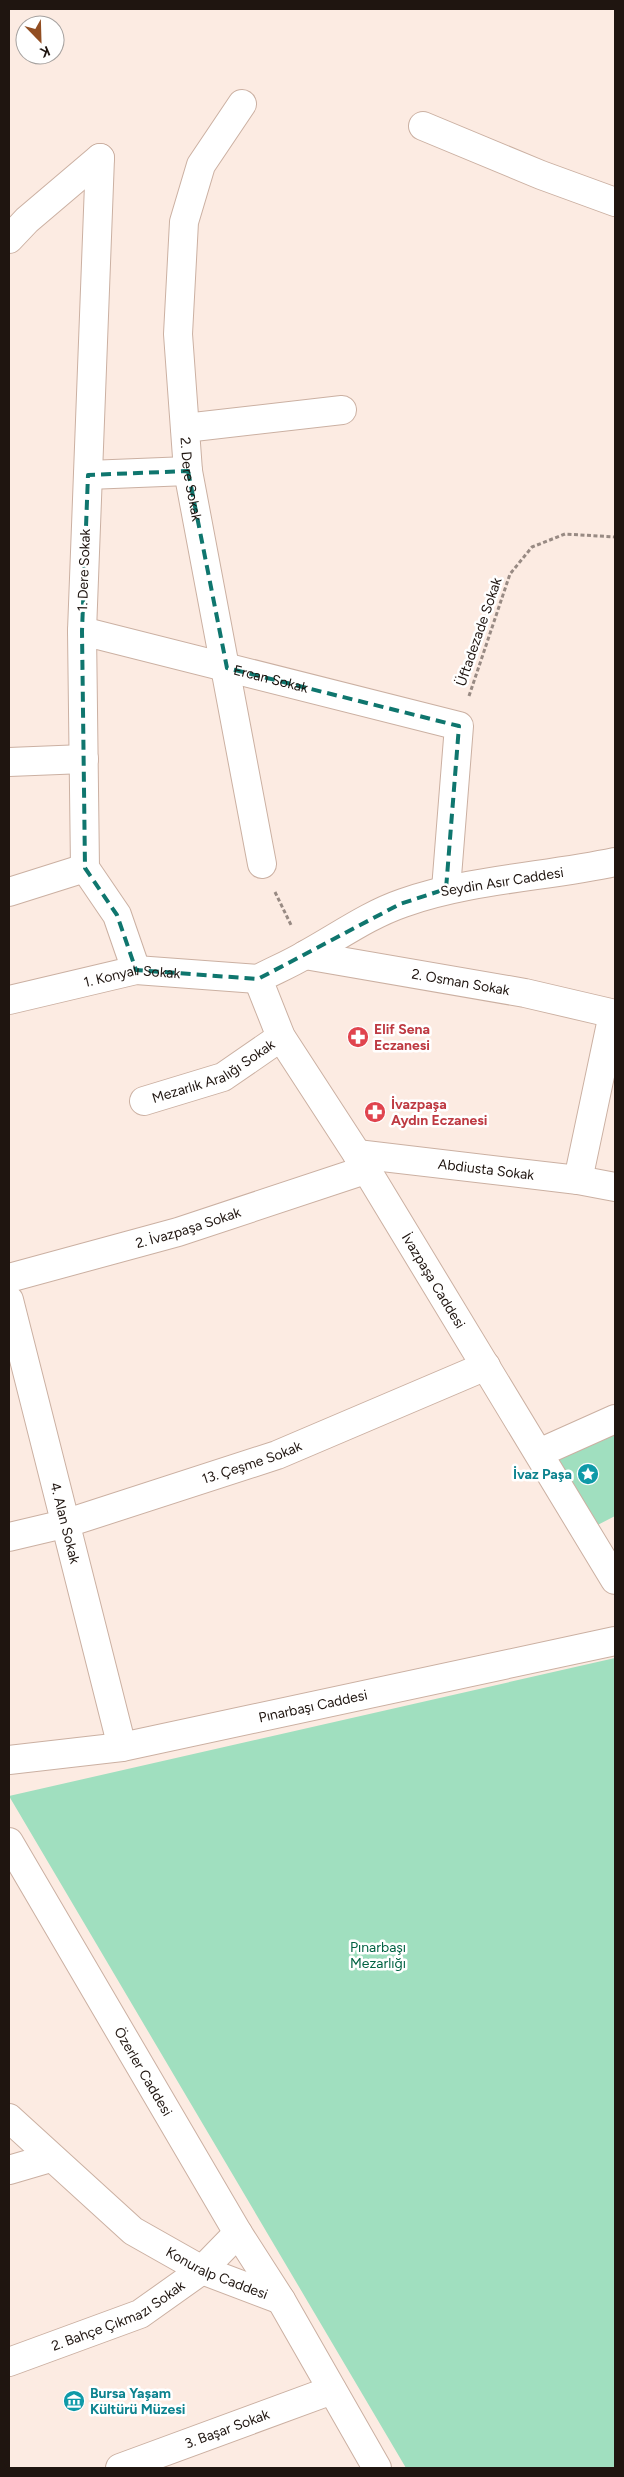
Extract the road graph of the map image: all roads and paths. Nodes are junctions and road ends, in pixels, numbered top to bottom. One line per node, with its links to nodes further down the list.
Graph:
1 (242, 104): 6 (street, 2. Dere Sokak)
2 (423, 126): 3 (street)
3 (615, 202)
4 (9, 240): 8 (street, 1. Dere Sokak)
5 (342, 410): 6 (street)
6 (185, 428): 7 (street, 2. Dere Sokak)
7 (188, 471): 8 (street); 11 (street, 2. Dere Sokak)
8 (88, 474): 10 (street, 1. Dere Sokak)
9 (615, 536): 12 (path, Üftadezade Sokak)
10 (82, 631): 11 (street, Ercan Sokak); 13 (street, 1. Dere Sokak)
11 (226, 668): 12 (street, Ercan Sokak); 16 (street, 2. Dere Sokak)
12 (459, 726): 18 (street)
13 (84, 759): 14 (street); 17 (street, 1. Dere Sokak)
14 (9, 762)
15 (615, 862): 18 (street, Seydin Asır Caddesi)
16 (262, 864): 20 (path)
17 (85, 868): 19 (street); 21 (street)
18 (446, 889): 20 (street, Seydin Asır Caddesi)
19 (9, 892)
20 (305, 955): 22 (street, Seydin Asır Caddesi); 24 (street, 2. Osman Sokak)
21 (136, 970): 22 (street, 1. Konyalı Sokak); 23 (street, 1. Konyalı Sokak)
22 (258, 979): 25 (street, İvazpaşa Caddesi)
23 (9, 1000)
24 (614, 1014): 28 (street)
25 (281, 1037): 26 (street, Mezarlık Aralığı Sokak); 27 (street, İvazpaşa Caddesi)
26 (144, 1102)
27 (361, 1162): 28 (street, Abdiusta Sokak); 30 (street, 2. İvazpaşa Sokak); 32 (street, İvazpaşa Caddesi)
28 (578, 1180): 29 (street, Abdiusta Sokak)
29 (615, 1187)
30 (9, 1278)
31 (9, 1300): 35 (street, 4. Alan Sokak)
32 (486, 1366): 34 (street, İvazpaşa Caddesi); 35 (street, 13. Çeşme Sokak)
33 (615, 1419): 34 (street)
34 (538, 1453): 37 (street, İvazpaşa Caddesi)
35 (64, 1524): 36 (street, 13. Çeşme Sokak); 39 (street, 4. Alan Sokak)
36 (9, 1537)
37 (615, 1580)
38 (615, 1641): 39 (street, Pınarbaşı Caddesi)
39 (122, 1747): 40 (street, Pınarbaşı Caddesi)
40 (9, 1760)
41 (9, 1842): 45 (street, Özerler Caddesi)
42 (9, 2118): 43 (street, Konuralp Caddesi)
43 (50, 2158): 44 (street); 46 (street, Konuralp Caddesi)
44 (9, 2170)
45 (238, 2233): 46 (street, 2. Bahçe Çıkmazı Sokak); 47 (street, Özerler Caddesi)
46 (202, 2270): 47 (street, Konuralp Caddesi); 48 (street, 2. Bahçe Çıkmazı Sokak)
47 (281, 2300): 49 (street, Konuralp Caddesi)
48 (9, 2362)
49 (332, 2390): 50 (street, 3. Başar Sokak); 51 (street, Konuralp Caddesi)
50 (120, 2468)
51 (377, 2468)

